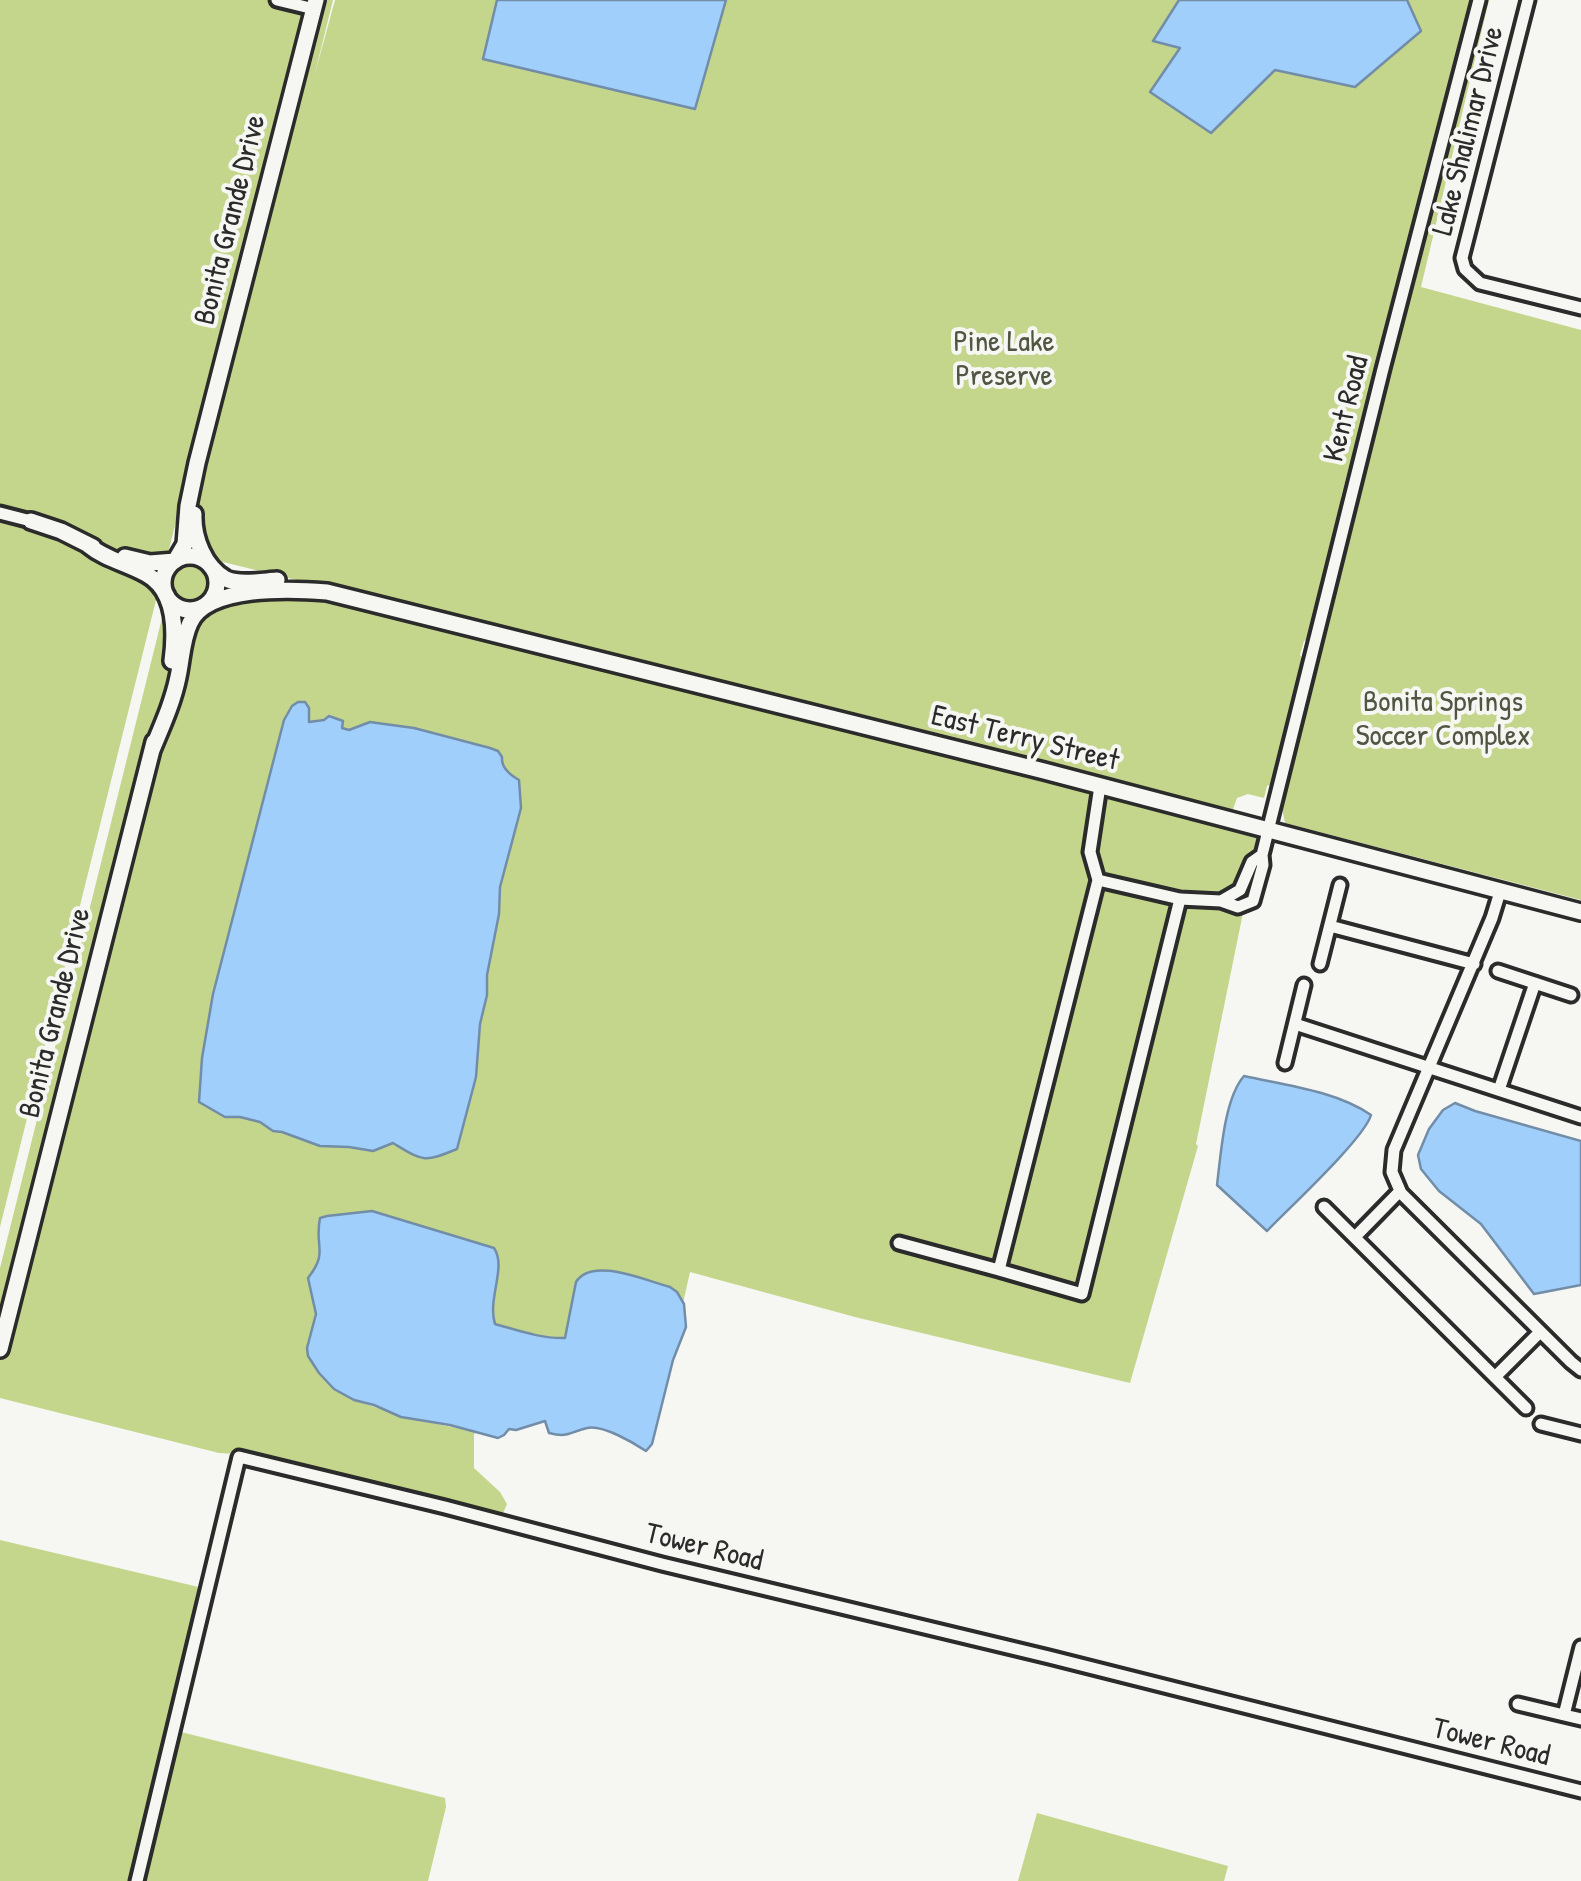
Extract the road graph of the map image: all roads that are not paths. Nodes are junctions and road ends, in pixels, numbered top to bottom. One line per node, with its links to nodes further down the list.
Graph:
1 (277, 0): 4 (street)
2 (1479, 0): 17 (street, Kent Road)
3 (1528, 0): 5 (street, Lake Shalimar Drive)
4 (315, 5): 6 (street, Bonita Grande Drive)
5 (1581, 308)
6 (198, 458): 10 (street, Bonita Grande Drive); 11 (street, Bonita Grande Drive)
7 (0, 514): 8 (street)
8 (31, 522): 9 (street)
9 (88, 545): 10 (street); 12 (street)
10 (175, 561): 11 (street); 12 (street)
11 (210, 566): 13 (street); 14 (street, East Terry Street)
12 (165, 591): 13 (street); 15 (street, Bonita Grande Drive)
13 (205, 605): 14 (street, East Terry Street); 15 (street, Bonita Grande Drive)
14 (454, 624): 16 (street, East Terry Street)
15 (152, 750): 45 (street, Bonita Grande Drive)
16 (1100, 786): 17 (street, East Terry Street); 19 (street)
17 (1270, 831): 18 (street, Kent Road); 21 (street, East Terry Street)
18 (1262, 855): 22 (street); 25 (street)
19 (1098, 880): 23 (street); 43 (street)
20 (1340, 885): 27 (street)
21 (1500, 892): 26 (street, East Terry Street); 29 (street)
22 (1233, 893): 24 (street); 25 (street)
23 (1180, 899): 24 (street); 43 (street)
24 (1221, 901): 25 (street)
25 (1240, 906)
26 (1581, 912)
27 (1330, 926): 28 (street); 29 (street)
28 (1320, 964)
29 (1474, 964): 36 (street)
30 (1498, 972): 31 (street)
31 (1535, 983): 33 (street); 37 (street)
32 (1304, 985): 34 (street)
33 (1571, 995)
34 (1295, 1024): 35 (street); 36 (street)
35 (1285, 1063)
36 (1430, 1066): 37 (street); 39 (street)
37 (1498, 1090): 38 (street)
38 (1581, 1117)
39 (1400, 1191): 41 (street); 44 (street)
40 (1324, 1206): 41 (street)
41 (1355, 1237): 47 (street)
42 (899, 1243): 43 (street)
43 (998, 1270)
44 (1540, 1332): 46 (street); 47 (street)
45 (0, 1348)
46 (1581, 1370)
47 (1495, 1377): 48 (street)
48 (1526, 1408)
49 (1541, 1424): 50 (street)
50 (1581, 1434)
51 (1581, 1647): 53 (street)
52 (1518, 1704): 53 (street)
53 (1564, 1715): 54 (street)
54 (1581, 1719)
55 (1581, 1791): 56 (street, Tower Road)
56 (137, 1881)

